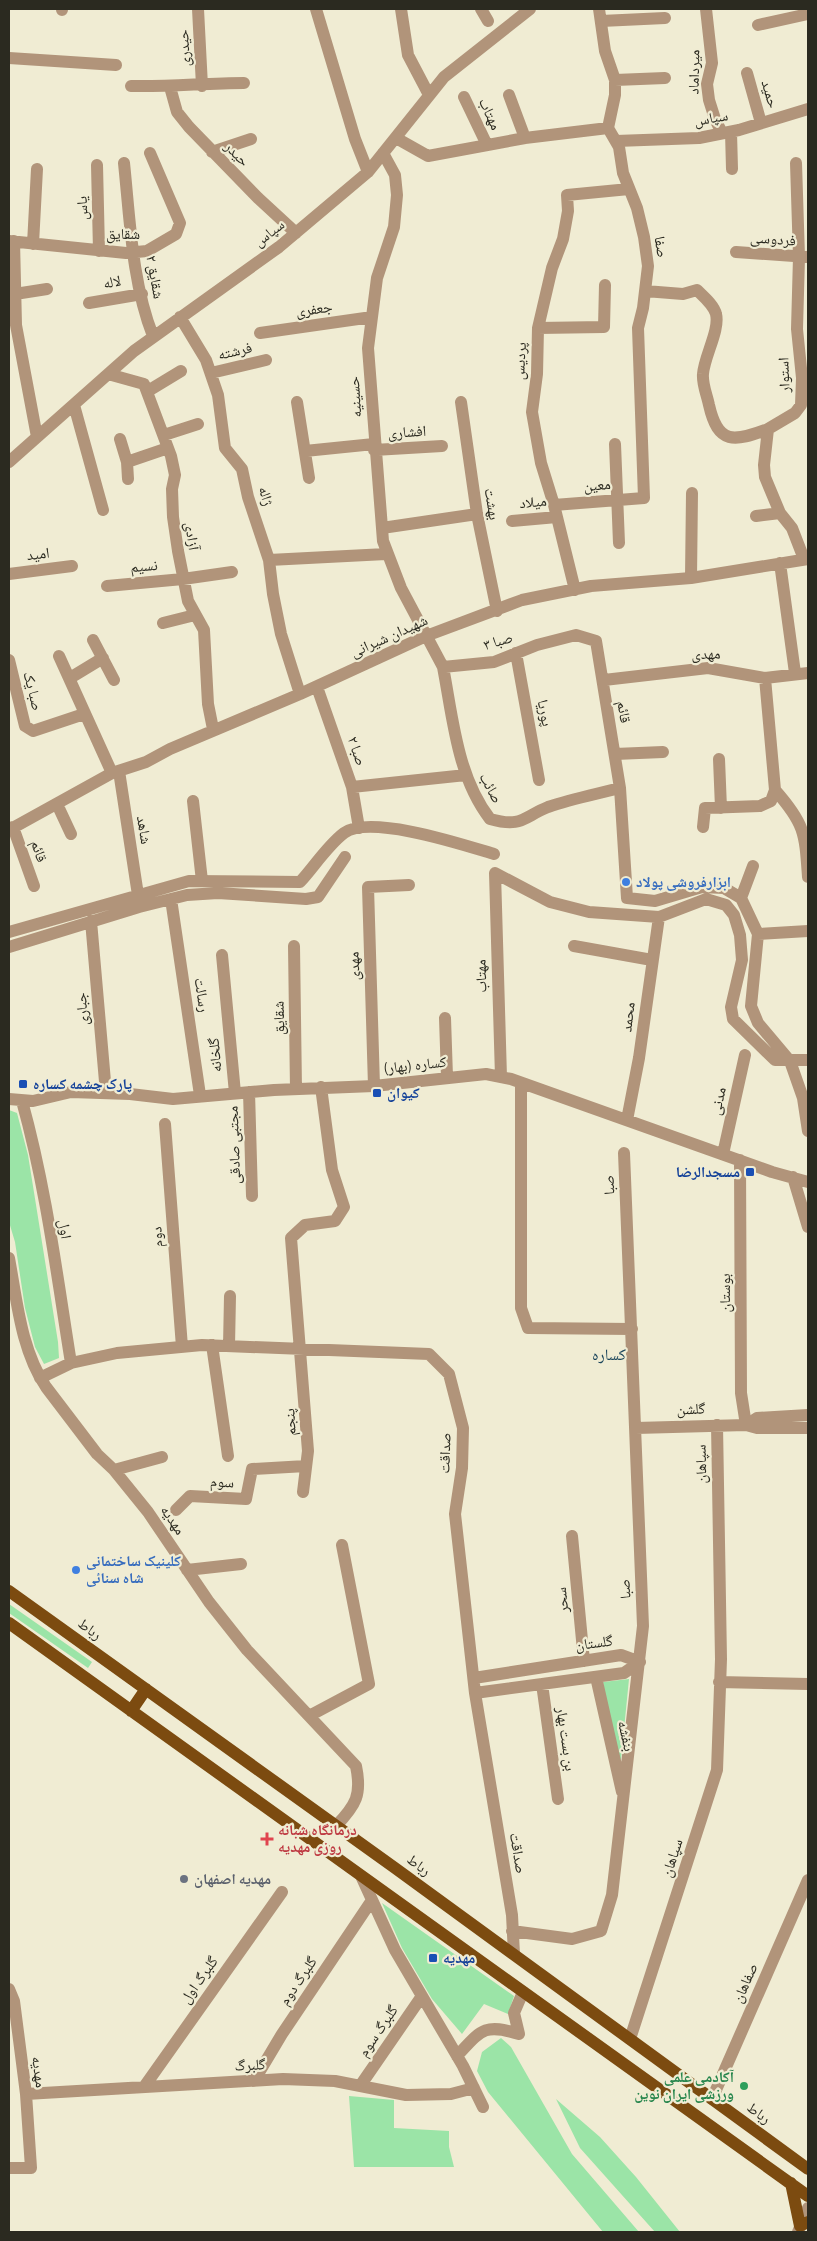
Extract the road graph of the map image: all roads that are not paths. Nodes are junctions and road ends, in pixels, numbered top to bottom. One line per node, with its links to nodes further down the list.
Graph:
1 (198, 9): 19 (street, حیدری)
2 (316, 9): 41 (street)
3 (401, 9): 22 (street)
4 (481, 9): 10 (street)
5 (530, 9): 22 (street, سپاس)
6 (706, 9): 27 (street, میرداماد)
7 (808, 14): 11 (street)
8 (600, 15): 9 (street); 16 (street)
9 (665, 18)
10 (488, 21)
11 (758, 25)
12 (9, 58): 13 (street)
13 (116, 65)
14 (747, 73): 25 (street, حمید)
15 (665, 78): 16 (street)
16 (615, 80): 26 (street)
17 (244, 83): 19 (street)
18 (131, 86): 20 (street)
19 (202, 86): 20 (street)
20 (170, 87): 33 (street, حیدر)
21 (509, 94): 29 (street)
22 (429, 95): 28 (street, سپاس)
23 (464, 97): 32 (street, مهتاب)
24 (808, 109): 25 (street, سپاس)
25 (762, 123): 27 (street, سپاس)
26 (608, 128): 29 (street); 31 (street, صفا)
27 (727, 132): 31 (street, سپاس); 40 (street)
28 (396, 138): 32 (street); 35 (street, سپاس)
29 (525, 138): 32 (street)
30 (251, 139): 33 (street)
31 (616, 141): 42 (street, صفا)
32 (487, 145)
33 (212, 152): 43 (street, حیدر)
34 (150, 153): 47 (street, شقایق)
35 (383, 153): 41 (street, سپاس); 57 (street, حسینیه)
36 (124, 163): 47 (street, شقایق ۲)
37 (796, 163): 49 (street, استوار)
38 (97, 165): 46 (street, یاس)
39 (37, 169): 45 (street)
40 (732, 169)
41 (368, 172): 43 (street, سپاس)
42 (629, 189): 52 (street, صفا); 58 (street, پردیس)
43 (296, 233): 56 (street, سپاس)
44 (11, 241): 45 (street, شقایق); 53 (street)
45 (33, 244): 46 (street, شقایق)
46 (99, 251): 47 (street, شقایق)
47 (134, 252): 54 (street, شقایق ۲)
48 (736, 252): 49 (street, فردوسی)
49 (804, 257): 70 (street, استوار)
50 (605, 285): 58 (street)
51 (47, 289): 53 (street)
52 (645, 291): 70 (street); 83 (street, صفا)
53 (15, 294): 71 (street)
54 (142, 294): 55 (street, لاله); 60 (street, شقایق ۲)
55 (89, 303)
56 (180, 317): 60 (street, سپاس); 63 (street, ژاله)
57 (372, 317): 59 (street, جعفری); 76 (street, حسینیه)
58 (538, 328): 86 (street, پردیس)
59 (260, 333)
60 (153, 336): 64 (street, سپاس)
61 (266, 360): 63 (street, فرشته)
62 (181, 371): 65 (street)
63 (211, 373): 95 (street, ژاله)
64 (108, 374): 65 (street); 68 (street, سپاس)
65 (148, 391): 73 (street, آزادی)
66 (297, 402): 77 (street)
67 (461, 402): 88 (street, بهشت)
68 (74, 405): 71 (street, سپاس); 85 (street)
69 (198, 424): 73 (street)
70 (768, 429): 87 (street)
71 (37, 437): 78 (street, سپاس)
72 (120, 439): 79 (street)
73 (166, 441): 79 (street); 101 (street, آزادی)
74 (615, 444): 84 (street)
75 (442, 446): 76 (street, افشاری)
76 (374, 447): 77 (street, افشاری); 91 (street, حسینیه)
77 (305, 451): 80 (street)
78 (9, 462)
79 (127, 462): 81 (street)
80 (309, 478)
81 (128, 479)
82 (692, 493): 100 (street)
83 (644, 498): 84 (street, معین)
84 (618, 499): 86 (street, معین); 92 (street)
85 (103, 510)
86 (556, 511): 90 (street, میلاد); 103 (street, پردیس)
87 (780, 513): 89 (street); 94 (street)
88 (477, 514): 91 (street); 104 (street, بهشت)
89 (756, 516)
90 (512, 521)
91 (382, 528): 93 (street, حسینیه)
92 (619, 543)
93 (386, 554): 95 (street); 107 (street, حسینیه)
94 (806, 559): 96 (street, شهیدان شیرانی)
95 (269, 560): 122 (street, ژاله)
96 (780, 563): 100 (street, شهیدان شیرانی); 116 (street)
97 (72, 566): 99 (street, امید)
98 (232, 572): 101 (street, نسیم)
99 (9, 574)
100 (691, 578): 103 (street, شهیدان شیرانی)
101 (183, 579): 102 (street, نسیم); 105 (street, آزادی)
102 (107, 586)
103 (574, 590): 104 (street, شهیدان شیرانی)
104 (497, 611): 107 (street, شهیدان شیرانی)
105 (195, 615): 106 (street); 124 (street, آزادی)
106 (163, 623)
107 (426, 636): 114 (street); 121 (street, شهیدان شیرانی)
108 (93, 640): 112 (street)
109 (596, 641): 110 (street, صبا ۳); 120 (street, قائم)
110 (516, 653): 114 (street, صبا ۳); 130 (street, پوریا)
111 (59, 656): 117 (street)
112 (103, 658): 117 (street); 119 (street)
113 (9, 660): 123 (street, صبا یک)
114 (443, 667): 129 (street, صائب)
115 (808, 672): 116 (street, مهدی)
116 (795, 673): 118 (street, مهدی)
117 (70, 678): 123 (street)
118 (765, 678): 120 (street, مهدی); 133 (street)
119 (114, 680)
120 (604, 680): 126 (street, قائم)
121 (317, 687): 122 (street, شهیدان شیرانی); 131 (street, صبا ۲)
122 (300, 694): 124 (street, شهیدان شیرانی)
123 (84, 714): 128 (street)
124 (213, 730): 128 (street, شهیدان شیرانی)
125 (663, 752): 126 (street)
126 (615, 754): 132 (street, قائم)
127 (719, 760): 136 (street)
128 (115, 772): 135 (street, شهیدان شیرانی); 149 (street, شاهد)
129 (466, 775): 131 (street); 132 (street, صائب)
130 (539, 780)
131 (352, 787): 139 (street, صبا ۲)
132 (620, 788): 150 (street, قائم)
133 (775, 790): 136 (street); 141 (street)
134 (193, 801): 146 (street)
135 (57, 804): 138 (street, شهیدان شیرانی); 140 (street)
136 (720, 808): 137 (street)
137 (702, 827)
138 (11, 828): 148 (street, قائم)
139 (359, 828): 142 (street); 146 (street)
140 (71, 834)
141 (807, 839): 145 (street)
142 (494, 854)
143 (345, 857): 151 (street)
144 (753, 866): 150 (street)
145 (808, 877)
146 (202, 881): 149 (street)
147 (409, 885): 169 (street, مهدی)
148 (34, 886)
149 (138, 894): 155 (street)
150 (741, 898): 156 (street)
151 (171, 899): 153 (street); 175 (street, رسالت)
152 (659, 917): 161 (street, محمد); 165 (street); 167 (street, مهتاب)
153 (92, 921): 159 (street); 173 (street, جباری)
154 (808, 931): 156 (street)
155 (9, 932)
156 (758, 934): 165 (street)
157 (294, 946): 171 (street, شقایق)
158 (574, 946): 161 (street)
159 (9, 947)
160 (222, 955): 174 (street, گلخانه)
161 (652, 960): 178 (street, محمد)
162 (445, 1018): 166 (street)
163 (745, 1055): 182 (street, مدنی)
164 (808, 1060): 165 (street)
165 (790, 1061): 180 (street)
166 (447, 1077): 167 (street, کساره (بهار)); 169 (street, کساره (بهار))
167 (501, 1077): 168 (street, کساره (بهار))
168 (521, 1083): 178 (street, کساره (بهار)); 190 (street)
169 (374, 1086): 170 (street, کساره (بهار))
170 (321, 1088): 171 (street, کساره (بهار)); 194 (street)
171 (296, 1089): 172 (street, کساره (بهار))
172 (249, 1092): 174 (street, کساره (بهار)); 186 (street, مجتبی صادقی)
173 (106, 1093): 175 (street, کساره (بهار)); 177 (street, کساره (بهار))
174 (235, 1093): 175 (street, کساره (بهار))
175 (200, 1095)
176 (9, 1099): 177 (street, کساره (بهار))
177 (22, 1101): 195 (street, اول)
178 (627, 1120): 182 (street, کساره (بهار))
179 (164, 1124): 193 (street, دوم)
180 (808, 1131)
181 (624, 1153): 190 (street, صبا)
182 (723, 1154): 183 (street, کساره (بهار))
183 (740, 1160): 184 (street, کساره (بهار)); 199 (street, بوستان)
184 (793, 1177): 185 (street, کساره (بهار)); 187 (street)
185 (808, 1182)
186 (252, 1196)
187 (808, 1227)
188 (9, 1258): 196 (street, مهدیه)
189 (230, 1296): 192 (street)
190 (632, 1330): 200 (street, صبا)
191 (212, 1345): 192 (street, صداقت); 193 (street, صداقت); 202 (street, سوم)
192 (229, 1346): 194 (street, صداقت)
193 (182, 1347): 195 (street, صداقت)
194 (300, 1349): 204 (street, پنجم); 217 (street, صداقت)
195 (71, 1363): 196 (street, صداقت)
196 (40, 1378): 205 (street, مهدیه)
197 (808, 1415): 199 (street, گلشن)
198 (717, 1425): 199 (street, گلشن); 200 (street, گلشن); 218 (street, سپاهان)
199 (746, 1425): 201 (street, گلشن)
200 (636, 1428): 215 (street, صبا)
201 (808, 1428)
202 (228, 1456)
203 (162, 1457): 205 (street)
204 (306, 1466): 206 (street, پنجم); 207 (street, سوم)
205 (114, 1470): 211 (street, مهدیه)
206 (303, 1492)
207 (176, 1510)
208 (572, 1536): 214 (street, سحر)
209 (342, 1545): 224 (street)
210 (241, 1564): 211 (street)
211 (187, 1570): 224 (street, مهدیه)
212 (9, 1591): 221 (main road, رباط)
213 (9, 1623): 223 (main road)
214 (584, 1661): 215 (street, گلستان); 217 (street, گلستان)
215 (640, 1662): 216 (street); 226 (street, صبا)
216 (596, 1677): 219 (street); 226 (street, بنفشه)
217 (474, 1678): 222 (street, صداقت)
218 (719, 1682): 220 (street); 238 (street, سپاهان)
219 (542, 1684): 222 (street); 225 (street, بن بست بهار)
220 (808, 1684)
221 (146, 1689): 223 (main road); 227 (main road, رباط)
222 (475, 1693): 232 (street, صداقت)
223 (131, 1711): 228 (main road)
224 (309, 1716): 227 (street, مهدیه)
225 (558, 1799)
226 (624, 1801): 232 (street, صبا)
227 (336, 1826): 233 (main road, رباط)
228 (362, 1878): 231 (street); 235 (main road)
229 (808, 1880): 245 (street, صفاهان)
230 (282, 1892): 242 (street, گلبرگ اول)
231 (372, 1900): 236 (street); 240 (street, گلبرگ دوم)
232 (512, 1931): 233 (street, صداقت)
233 (514, 1954): 238 (main road, رباط)
234 (9, 1989): 237 (street, مهدیه)
235 (523, 1992): 239 (street); 249 (main road)
236 (422, 1996): 239 (street); 241 (street, گلبرگ سوم)
237 (12, 2019): 244 (street, مهدیه)
238 (630, 2039): 245 (main road, رباط)
239 (457, 2056): 243 (street)
240 (254, 2081): 241 (street, گلبرگ); 242 (street, گلبرگ)
241 (360, 2086): 243 (street, گلبرگ)
242 (144, 2087): 244 (street, گلبرگ)
243 (474, 2088): 246 (street)
244 (26, 2094): 247 (street, مهدیه)
245 (712, 2099): 248 (main road, رباط)
246 (483, 2107)
247 (9, 2168)
248 (808, 2169)
249 (791, 2183): 250 (main road); 252 (main road)
250 (808, 2196)
251 (808, 2208): 252 (street)
252 (802, 2227)

